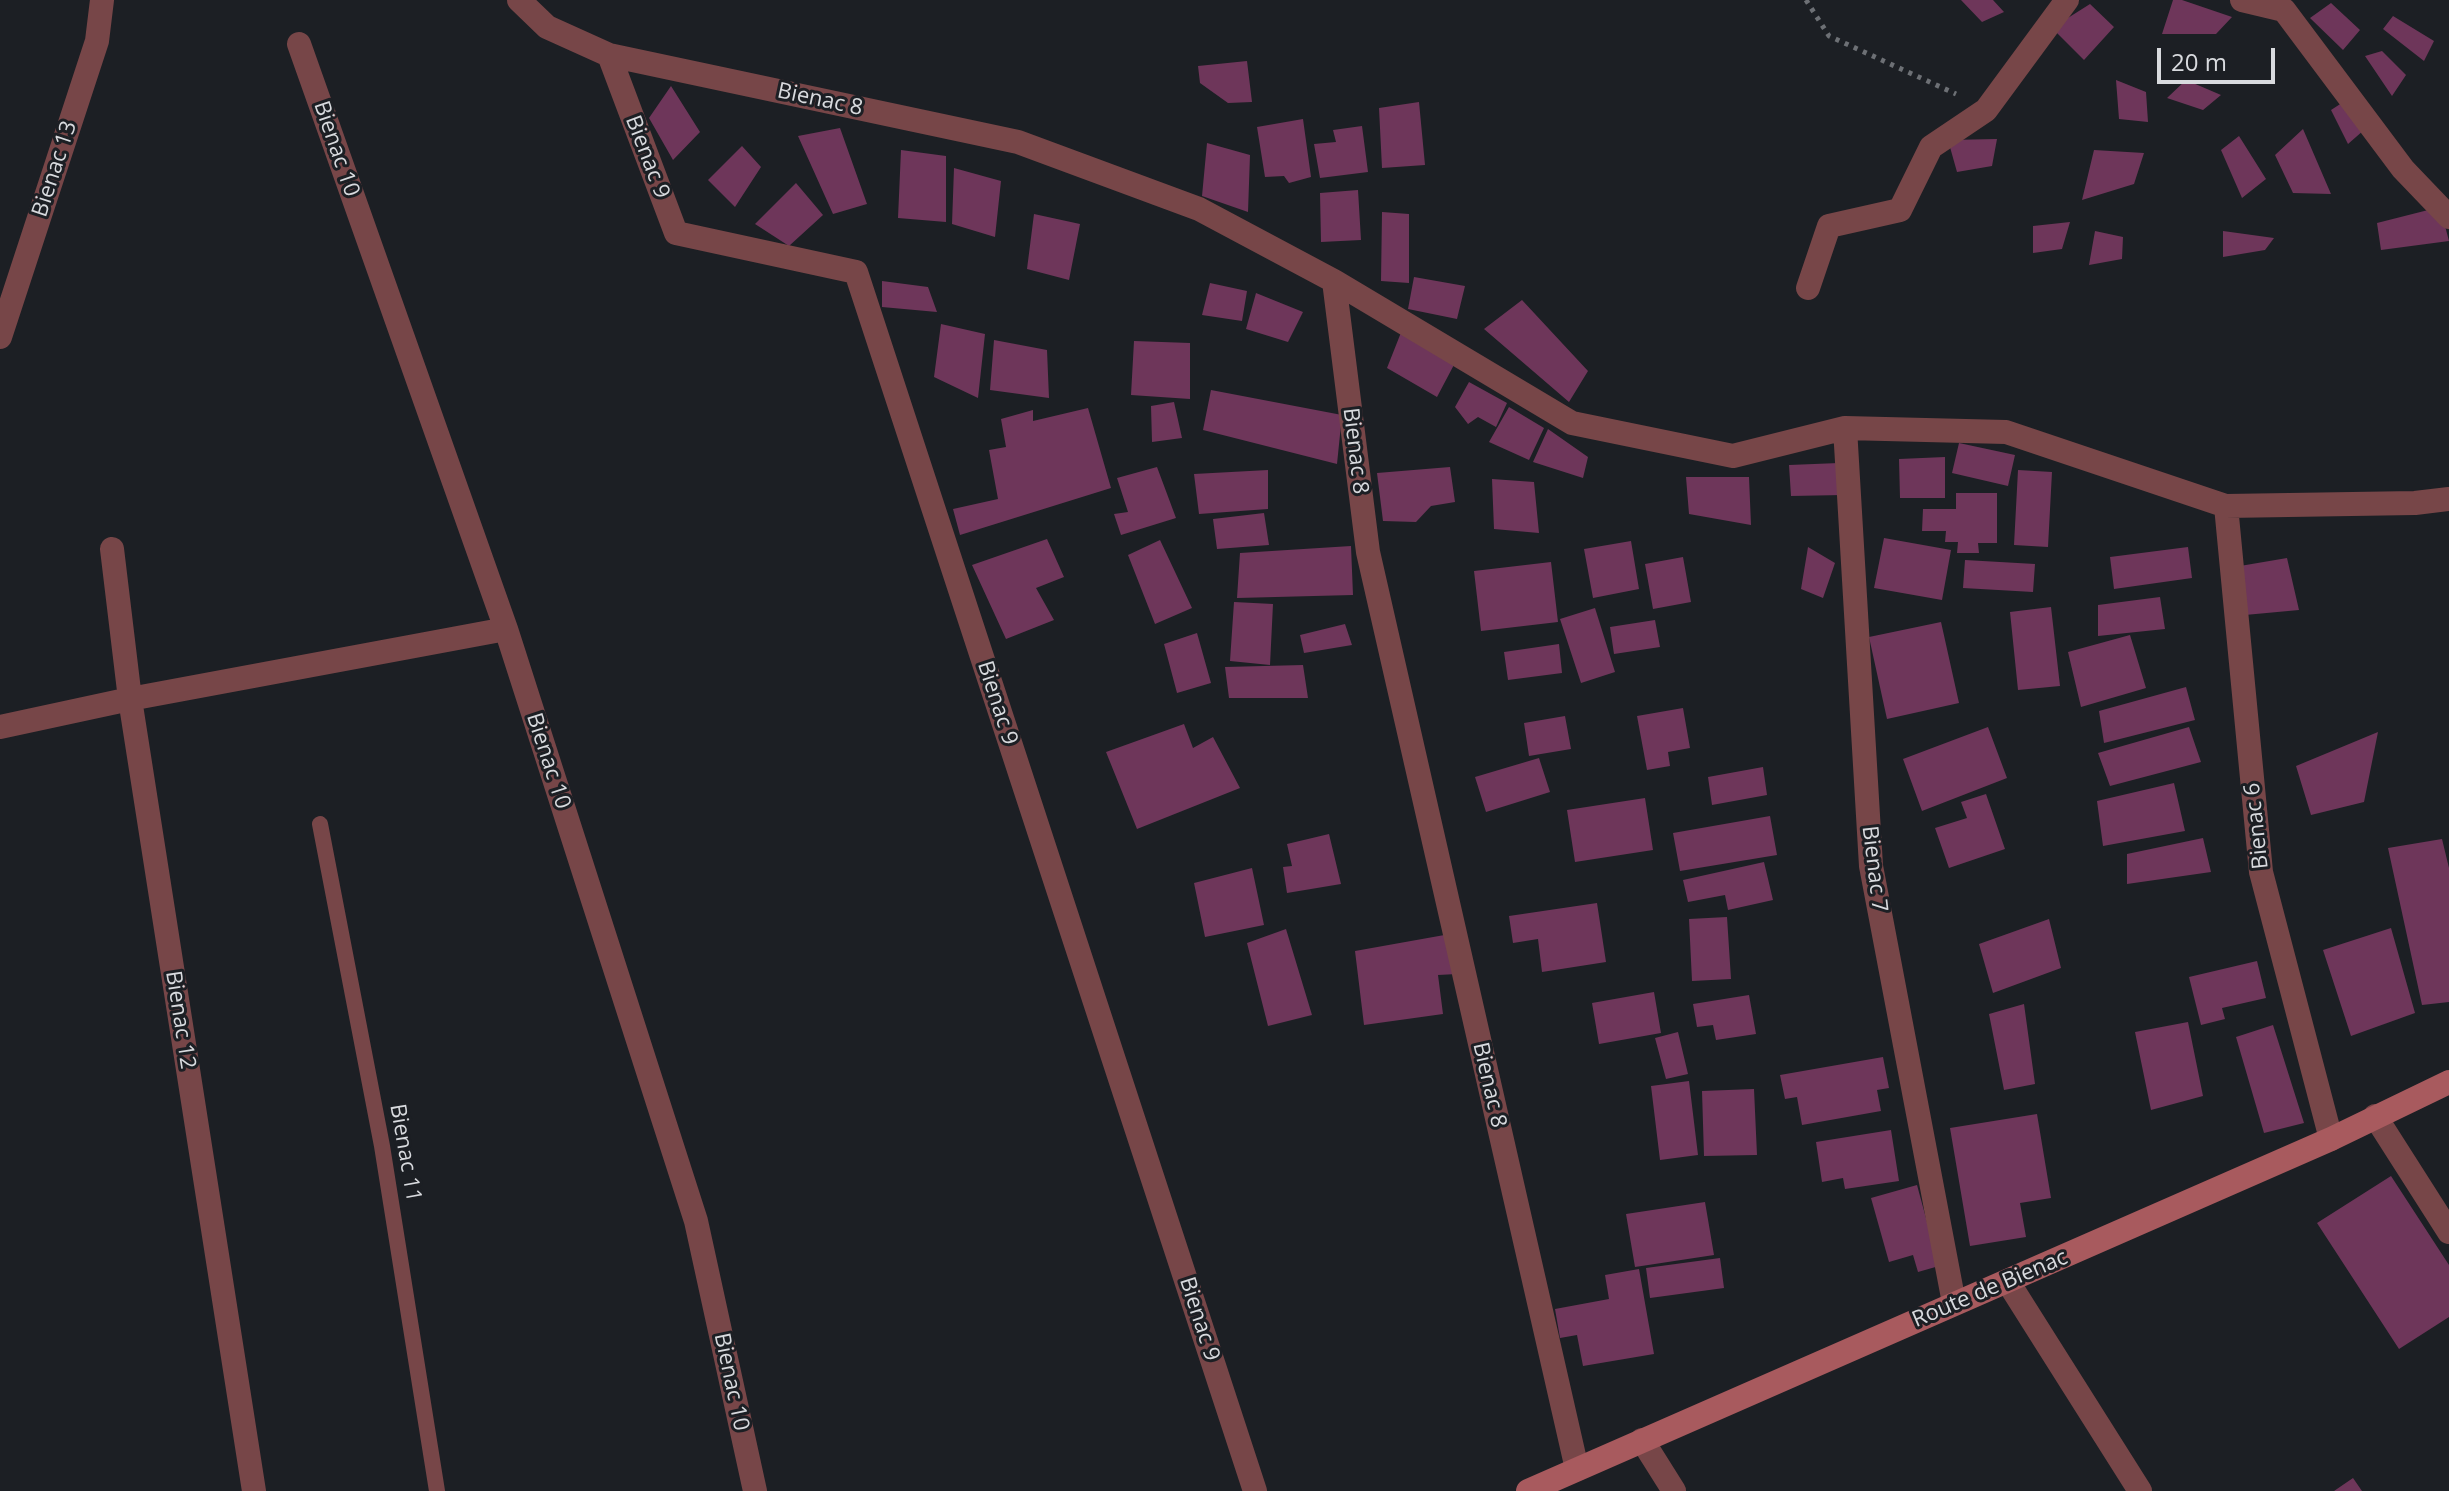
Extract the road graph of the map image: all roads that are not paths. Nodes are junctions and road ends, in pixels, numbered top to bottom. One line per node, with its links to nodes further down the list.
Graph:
1 (102, 0): 10 (street, Bienac 13)
2 (519, 0): 6 (street, Bienac 8)
3 (2067, 0): 9 (street)
4 (2242, 0): 7 (street)
5 (299, 44): 15 (street, Bienac 10)
6 (609, 55): 8 (street, Bienac 8); 30 (street, Bienac 9)
7 (2449, 217)
8 (1334, 281): 11 (street); 26 (street, Bienac 8)
9 (1808, 288)
10 (0, 337)
11 (1845, 428): 13 (street); 24 (street, Bienac 7)
12 (2449, 499): 13 (street)
13 (2226, 506): 21 (street, Bienac 6)
14 (112, 549): 16 (street, Bienac 12)
15 (506, 629): 16 (street); 29 (street, Bienac 10)
16 (130, 699): 17 (street); 27 (street, Bienac 12)
17 (0, 727)
18 (320, 824): 28 (lane, Bienac 11)
19 (2449, 1082): 20 (main road, Route de Bienac)
20 (2375, 1116): 21 (main road, Route de Bienac); 22 (street)
21 (2331, 1139): 23 (main road, Route de Bienac)
22 (2449, 1232)
23 (2008, 1282): 24 (main road, Route de Bienac); 33 (street)
24 (1954, 1303): 25 (main road, Route de Bienac)
25 (1642, 1440): 26 (main road, Route de Bienac); 32 (street)
26 (1577, 1469): 31 (main road, Route de Bienac)
27 (254, 1491)
28 (437, 1491)
29 (755, 1491)
30 (1255, 1491)
31 (1528, 1491)
32 (1674, 1491)
33 (2140, 1491)

